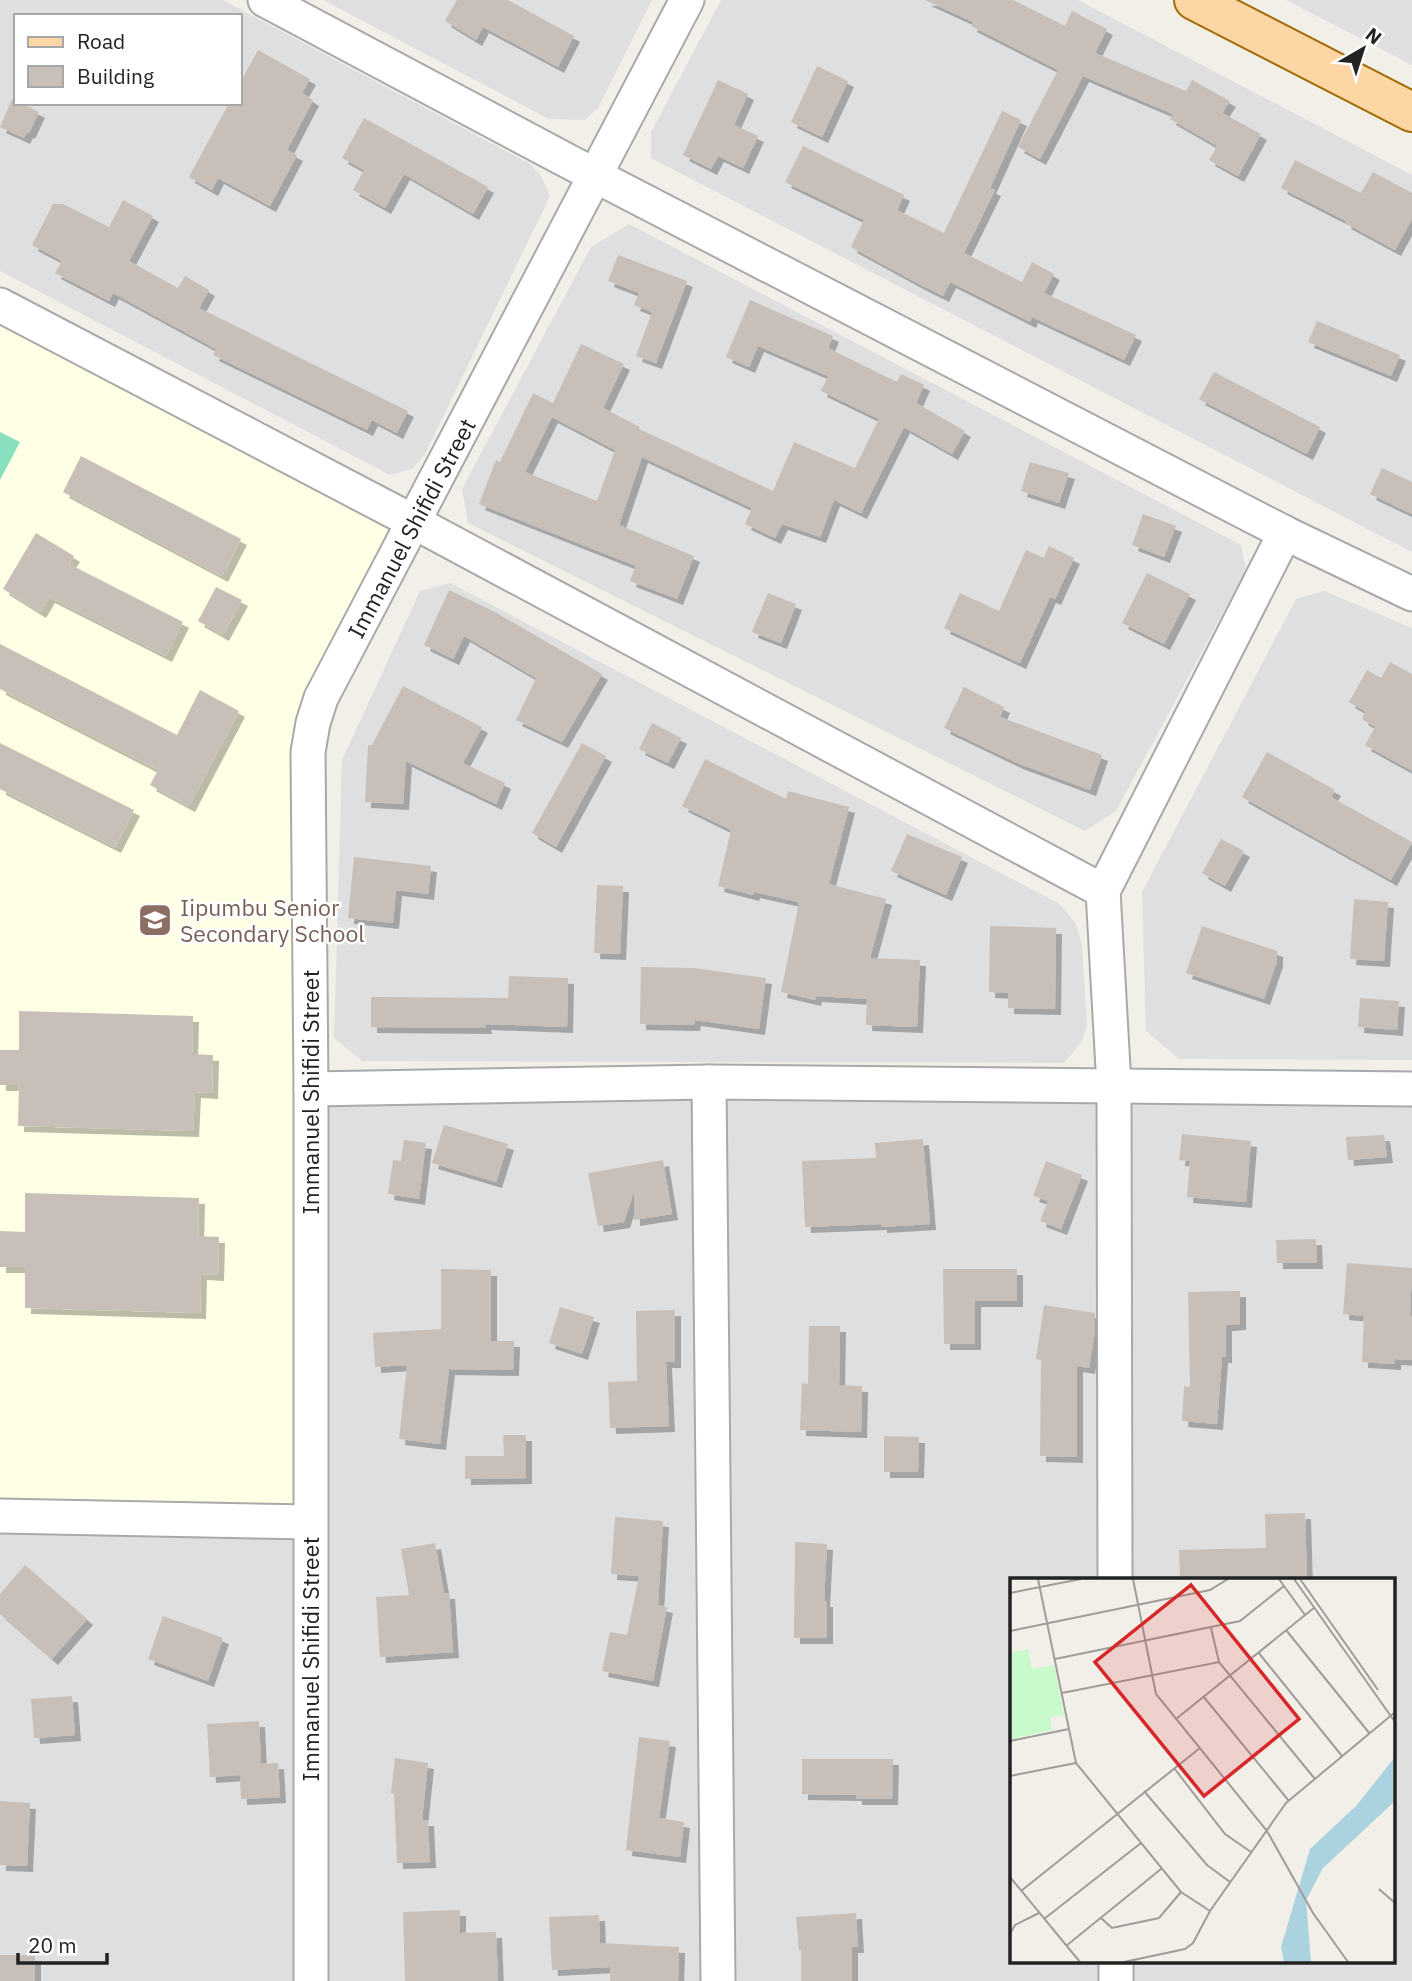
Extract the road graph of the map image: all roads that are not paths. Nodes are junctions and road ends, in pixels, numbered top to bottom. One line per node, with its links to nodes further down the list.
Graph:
1 (265, 0): 5 (street)
2 (687, 0): 5 (street, Immanuel Shifidi Street)
3 (1194, 0): 4 (main road)
4 (1412, 112)
5 (596, 176): 7 (street, Immanuel Shifidi Street); 8 (street)
6 (0, 305): 7 (street)
7 (414, 522): 10 (street); 13 (street, Immanuel Shifidi Street)
8 (1285, 533): 9 (street); 10 (street)
9 (1412, 594)
10 (1103, 891): 12 (street)
11 (709, 1082): 12 (street); 13 (street); 19 (street)
12 (1114, 1086): 14 (street); 17 (street)
13 (311, 1089): 16 (street, Immanuel Shifidi Street)
14 (1412, 1089)
15 (0, 1516): 16 (street)
16 (310, 1522): 18 (street, Immanuel Shifidi Street)
17 (1115, 1578)
18 (311, 1981)
19 (718, 1981)

